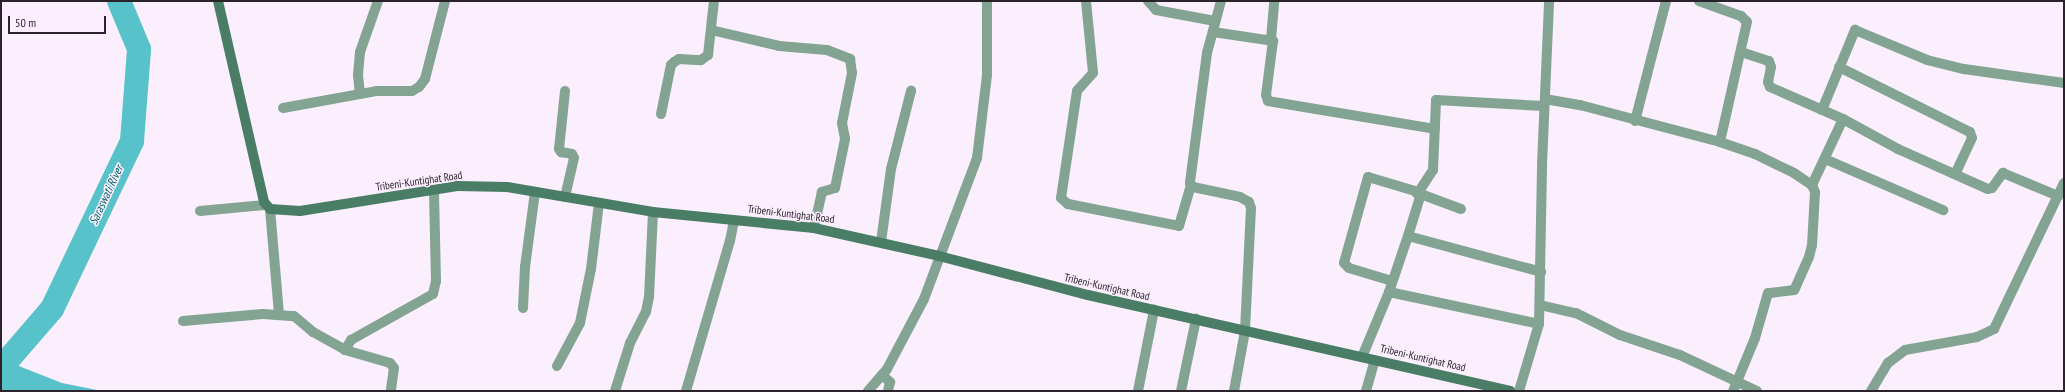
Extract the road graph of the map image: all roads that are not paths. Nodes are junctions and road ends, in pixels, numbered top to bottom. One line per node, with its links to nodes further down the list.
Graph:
1 (218, 1): 42 (main road)
2 (378, 1): 22 (street)
3 (445, 1): 22 (street)
4 (714, 1): 14 (street)
5 (987, 1): 51 (street)
6 (1086, 1): 34 (street)
7 (1148, 1): 13 (street)
8 (1220, 1): 13 (street)
9 (1274, 1): 16 (street)
10 (1549, 1): 23 (street)
11 (1666, 1): 28 (street)
12 (1699, 1): 17 (street)
13 (1215, 22): 15 (street)
14 (710, 30): 26 (street); 48 (street)
15 (1212, 32): 16 (street); 34 (street)
16 (1271, 39): 29 (street)
17 (1741, 52): 25 (street); 30 (street)
18 (1839, 67): 19 (street); 25 (street); 32 (street)
19 (2064, 84)
20 (565, 91): 40 (street)
21 (911, 91): 50 (street)
22 (360, 94): 24 (street)
23 (1545, 102): 28 (street); 29 (street); 52 (street)
24 (282, 108)
25 (1822, 110): 27 (street)
26 (661, 114)
27 (1843, 119): 31 (street); 32 (street)
28 (1635, 120): 30 (street)
29 (1435, 129): 38 (street)
30 (1720, 142): 35 (street)
31 (1825, 159): 35 (street); 44 (street)
32 (1956, 173): 39 (street)
33 (2064, 183): 39 (street)
34 (1191, 185): 62 (street)
35 (1812, 185): 68 (street)
36 (434, 190): 37 (main road, Tribeni-Kuntighat Road); 42 (main road, Tribeni-Kuntighat Road); 63 (street)
37 (536, 192): 40 (main road, Tribeni-Kuntighat Road); 56 (street)
38 (1418, 193): 43 (street); 49 (street); 53 (street)
39 (2058, 196): 82 (street)
40 (565, 197): 41 (main road, Tribeni-Kuntighat Road)
41 (599, 203): 46 (main road, Tribeni-Kuntighat Road); 66 (street)
42 (268, 207): 45 (street); 58 (street)
43 (1461, 209)
44 (1943, 210)
45 (200, 211)
46 (653, 212): 47 (main road, Tribeni-Kuntighat Road); 70 (street)
47 (734, 220): 48 (main road, Tribeni-Kuntighat Road); 71 (street)
48 (814, 228): 50 (main road, Tribeni-Kuntighat Road)
49 (1408, 236): 52 (street); 53 (street)
50 (881, 242): 51 (main road, Tribeni-Kuntighat Road)
51 (939, 256): 57 (main road, Tribeni-Kuntighat Road); 67 (street)
52 (1541, 272): 55 (street)
53 (1392, 281): 54 (street)
54 (1388, 292): 61 (street); 64 (street)
55 (1540, 305): 61 (street); 68 (street)
56 (523, 308)
57 (1154, 310): 59 (main road, Tribeni-Kuntighat Road); 74 (street)
58 (279, 314): 60 (street); 63 (street)
59 (1196, 319): 62 (main road, Tribeni-Kuntighat Road); 75 (street)
60 (183, 321)
61 (1539, 324): 79 (street)
62 (1245, 331): 64 (main road, Tribeni-Kuntighat Road); 76 (street)
63 (345, 350): 69 (street)
64 (1362, 357): 65 (main road, Tribeni-Kuntighat Road)
65 (1375, 360): 77 (street); 78 (main road, Tribeni-Kuntighat Road)
66 (557, 366)
67 (882, 375): 72 (street); 73 (street)
68 (1738, 381): 80 (street); 81 (street)
69 (391, 390)
70 (615, 391)
71 (686, 391)
72 (868, 391)
73 (888, 391)
74 (1138, 391)
75 (1181, 391)
76 (1234, 391)
77 (1366, 391)
78 (1510, 391)
79 (1519, 391)
80 (1732, 391)
81 (1757, 391)
82 (1871, 391)

